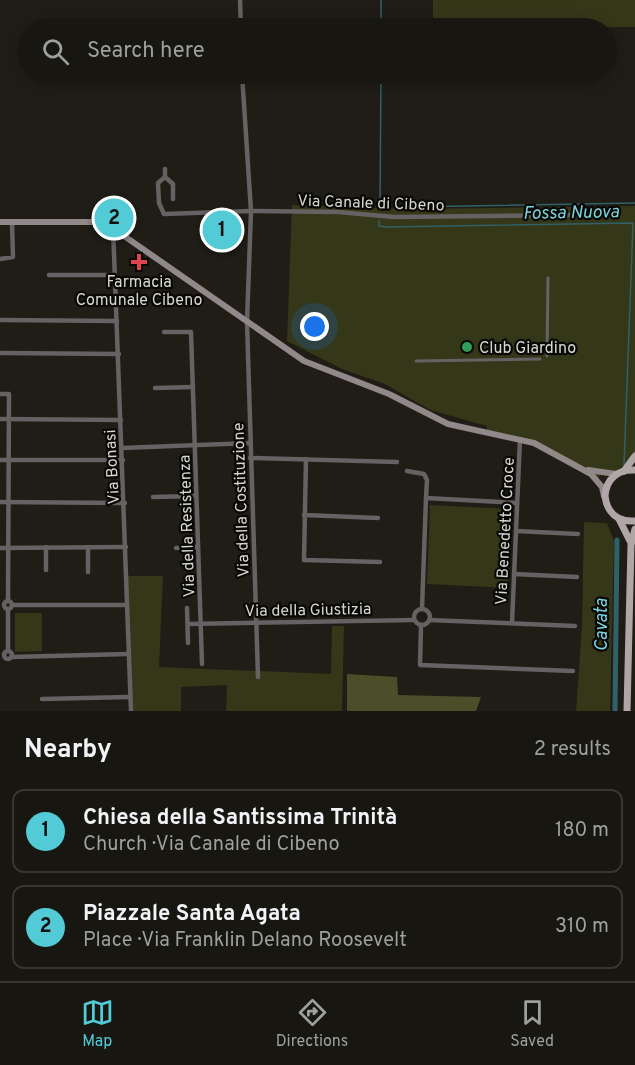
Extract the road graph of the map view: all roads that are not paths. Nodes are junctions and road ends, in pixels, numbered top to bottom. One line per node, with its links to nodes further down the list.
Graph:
1 (240, 0): 2 (street)
2 (241, 18)
3 (243, 84): 7 (street, Via della Costituzione)
4 (165, 170): 5 (street)
5 (165, 177): 6 (street); 7 (street, Via Canale di Cibeno)
6 (173, 199)
7 (250, 212): 8 (street, Via Canale di Cibeno); 18 (street, Via della Costituzione)
8 (577, 214)
9 (0, 222): 10 (main road)
10 (12, 222): 11 (main road); 12 (street)
11 (113, 227): 14 (street, Via Bonasi); 18 (main road)
12 (0, 259)
13 (50, 275): 14 (street)
14 (114, 275): 17 (street, Via Bonasi)
15 (548, 278): 22 (street)
16 (0, 320): 17 (street)
17 (117, 321): 21 (street, Via Bonasi)
18 (247, 322): 31 (main road); 32 (street, Via della Costituzione)
19 (164, 332): 25 (street, Via della Resistenza)
20 (0, 352): 21 (street)
21 (119, 354): 30 (street, Via Bonasi)
22 (548, 356)
23 (540, 359): 24 (street)
24 (416, 361)
25 (193, 387): 26 (street); 33 (street, Via della Resistenza)
26 (155, 388)
27 (0, 394): 29 (street)
28 (0, 419): 29 (street)
29 (8, 420): 30 (street); 39 (street)
30 (121, 420): 34 (street, Via Bonasi)
31 (520, 439): 42 (main road); 53 (street, Via Benedetto Croce)
32 (250, 443): 33 (street); 36 (street, Via della Costituzione)
33 (195, 445): 34 (street); 46 (street, Via della Resistenza)
34 (123, 448): 40 (street, Via Bonasi)
35 (635, 456): 45 (main road)
36 (250, 458): 37 (street); 80 (street, Via della Costituzione)
37 (306, 459): 41 (street); 54 (street)
38 (0, 460): 39 (street)
39 (8, 460): 40 (street); 51 (street)
40 (123, 460): 52 (street, Via Bonasi)
41 (397, 462)
42 (582, 468): 45 (main road); 47 (main road)
43 (635, 470): 45 (main road)
44 (407, 471): 49 (street)
45 (620, 472): 47 (main road)
46 (196, 496): 48 (street); 64 (street, Via della Resistenza)
47 (605, 496): 56 (main road)
48 (153, 497)
49 (426, 498): 53 (street); 77 (street)
50 (0, 502): 51 (street)
51 (7, 502): 52 (street); 66 (street)
52 (125, 503): 63 (street, Via Bonasi)
53 (517, 503): 59 (street, Via Benedetto Croce)
54 (304, 515): 55 (street); 69 (street)
55 (378, 518)
56 (619, 519): 57 (main road); 61 (main road)
57 (635, 521)
58 (635, 529): 61 (main road)
59 (516, 531): 60 (street); 72 (street, Via Benedetto Croce)
60 (578, 534)
61 (631, 545): 95 (main road)
62 (88, 547): 63 (street); 67 (street); 71 (street)
63 (126, 547): 75 (street, Via Bonasi)
64 (198, 547): 68 (street); 83 (street, Via della Resistenza)
65 (0, 548): 66 (street)
66 (7, 548): 67 (street); 74 (street)
67 (46, 548): 70 (street)
68 (176, 548)
69 (380, 562)
70 (46, 570)
71 (88, 572)
72 (514, 574): 73 (street); 81 (street, Via Benedetto Croce)
73 (577, 577)
74 (6, 605): 75 (street); 88 (street)
75 (127, 605): 87 (street, Via Bonasi)
76 (187, 608): 82 (street)
77 (422, 609): 78 (street); 79 (street)
78 (414, 620): 80 (street, Via della Giustizia); 84 (street)
79 (429, 620): 81 (street); 84 (street)
80 (257, 621): 83 (street, Via della Giustizia); 91 (street, Via della Costituzione)
81 (512, 623): 85 (street)
82 (188, 624): 83 (street, Via della Giustizia); 86 (street)
83 (202, 624): 89 (street, Via della Resistenza)
84 (421, 626): 90 (street)
85 (575, 626)
86 (188, 643)
87 (128, 654): 88 (street); 92 (street, Via Bonasi)
88 (6, 657)
89 (202, 664)
90 (573, 671)
91 (258, 677)
92 (129, 697): 93 (street); 94 (street, Via Bonasi)
93 (42, 699)
94 (130, 710)
95 (627, 711)

